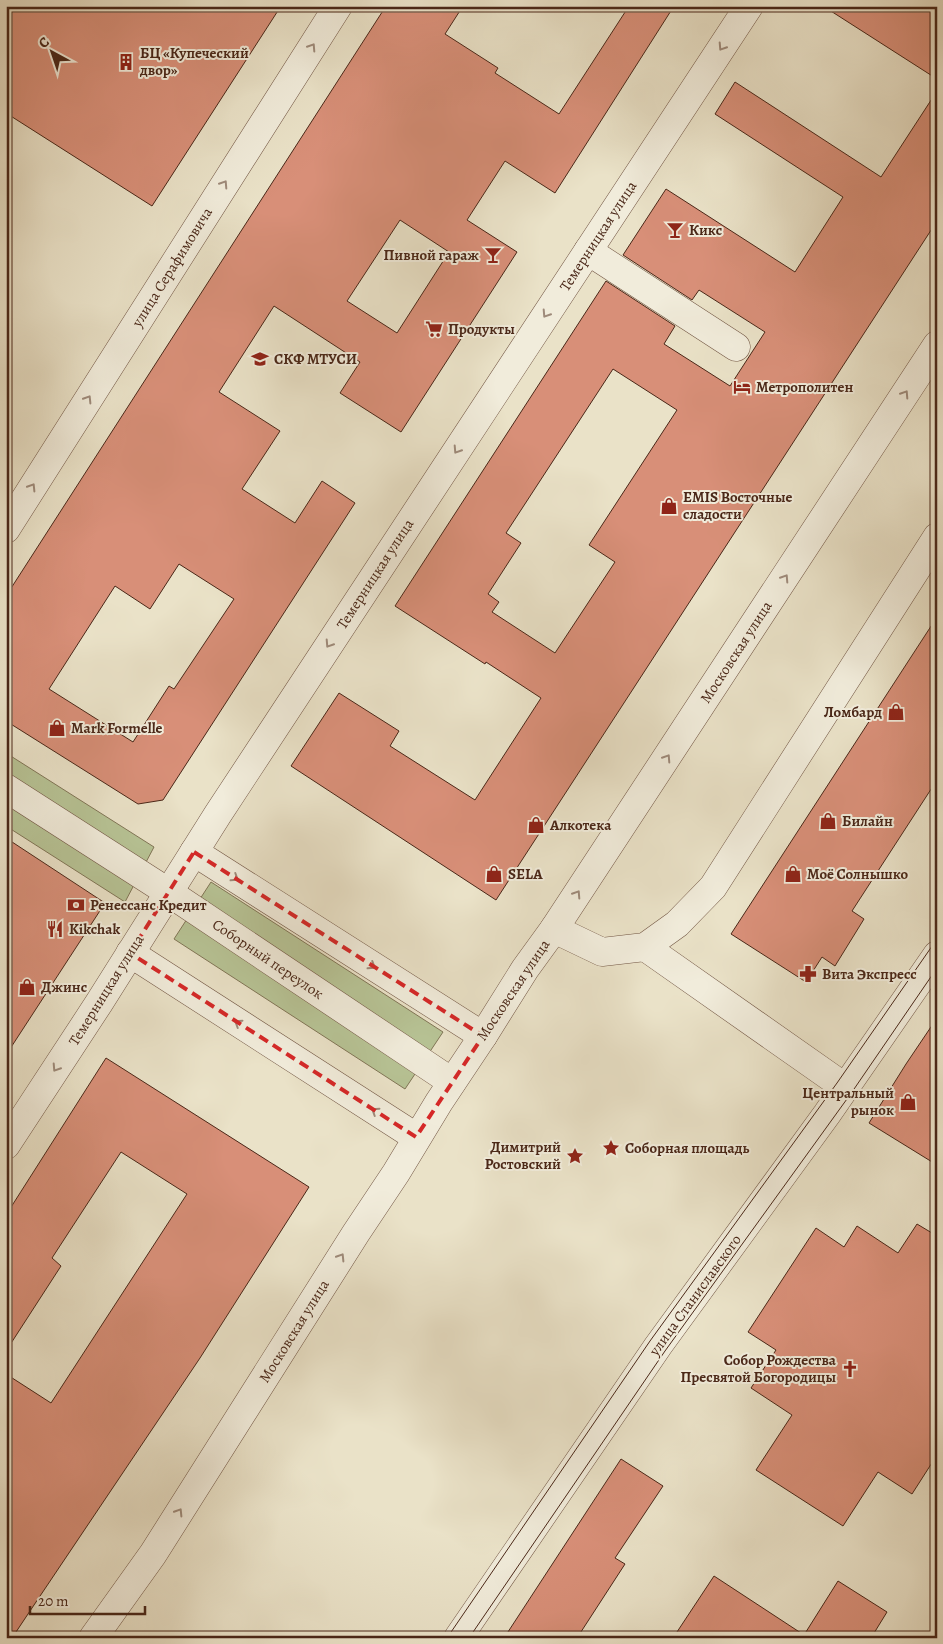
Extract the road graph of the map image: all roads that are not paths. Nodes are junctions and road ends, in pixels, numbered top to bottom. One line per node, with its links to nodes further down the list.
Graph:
1 (338, 6): 6 (street, улица Серафимовича, one-way to 1)
2 (749, 6): 3 (street, Темерницкая улица, one-way to 3)
3 (588, 251): 5 (street); 9 (street, Темерницкая улица, one-way to 9)
4 (937, 345): 11 (street, Московская улица, one-way to 4)
5 (736, 347)
6 (6, 528)
7 (937, 537): 12 (street)
8 (6, 788): 10 (street, Соборный переулок)
9 (194, 852): 10 (street, Темерницкая улица); 15 (street, one-way to 15)
10 (168, 892): 13 (street, Темерницкая улица); 16 (street, Соборный переулок)
11 (554, 929): 12 (street); 15 (street, Московская улица)
12 (645, 947): 17 (street)
13 (130, 953): 18 (street, one-way to 13); 19 (street, Темерницкая улица, one-way to 19)
14 (937, 955): 17 (street, улица Станиславского)
15 (483, 1036): 16 (street, Московская улица)
16 (452, 1082): 18 (street, Московская улица)
17 (846, 1088): 21 (street, улица Станиславского)
18 (416, 1137): 20 (street, Московская улица, one-way to 18)
19 (6, 1145)
20 (93, 1638)
21 (458, 1638)

